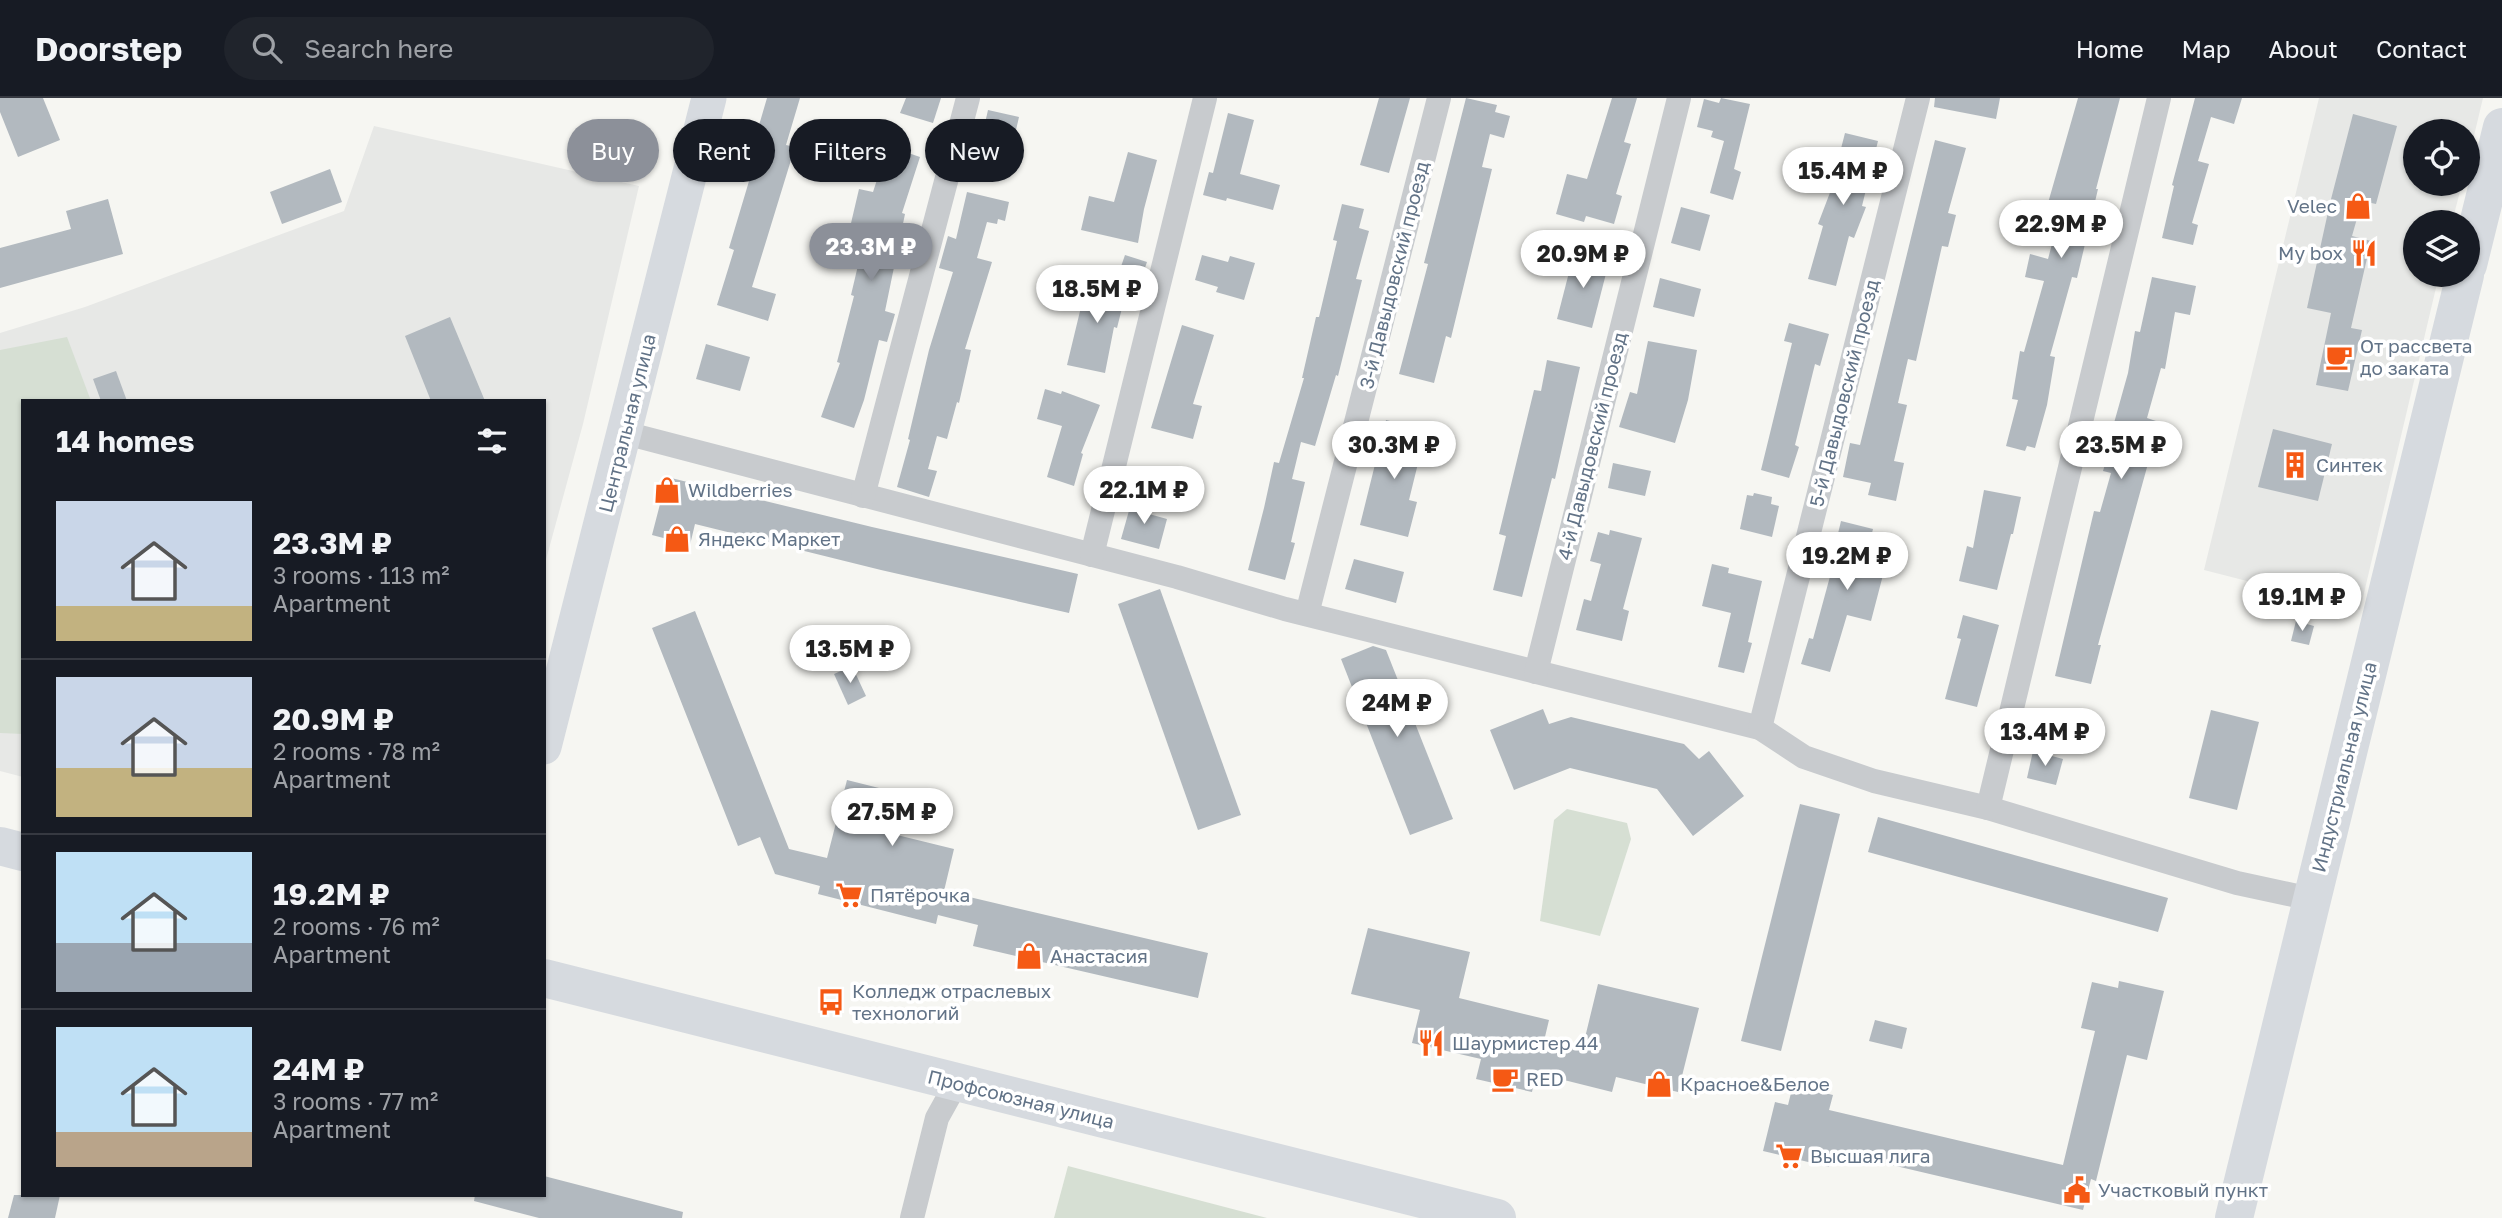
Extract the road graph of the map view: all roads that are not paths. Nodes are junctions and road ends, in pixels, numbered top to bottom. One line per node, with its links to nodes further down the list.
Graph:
1 (709, 98): 11 (street, Центральная улица)
2 (968, 98): 12 (street)
3 (1205, 98): 13 (street)
4 (1439, 98): 14 (street, 3-й Давыдовский проезд)
5 (1679, 98): 15 (street, 4-й Давыдовский проезд)
6 (1918, 98): 16 (street, 5-й Давыдовский проезд)
7 (2159, 98): 18 (street)
8 (2502, 127): 9 (highway)
9 (2480, 216)
10 (2462, 287): 21 (highway, Индустриальная улица)
11 (625, 433): 12 (street); 17 (street, Центральная улица)
12 (863, 496): 13 (street)
13 (1092, 555): 14 (street)
14 (1307, 614): 15 (street)
15 (1536, 672): 16 (street)
16 (1760, 728): 18 (street)
17 (546, 739)
18 (1988, 808): 21 (street)
19 (0, 846): 20 (highway)
20 (21, 851)
21 (2311, 899): 26 (highway, Индустриальная улица)
22 (546, 979): 23 (highway, Профсоюзная улица)
23 (957, 1082): 24 (street); 25 (highway, Профсоюзная улица)
24 (912, 1218)
25 (1497, 1218)
26 (2234, 1218)

